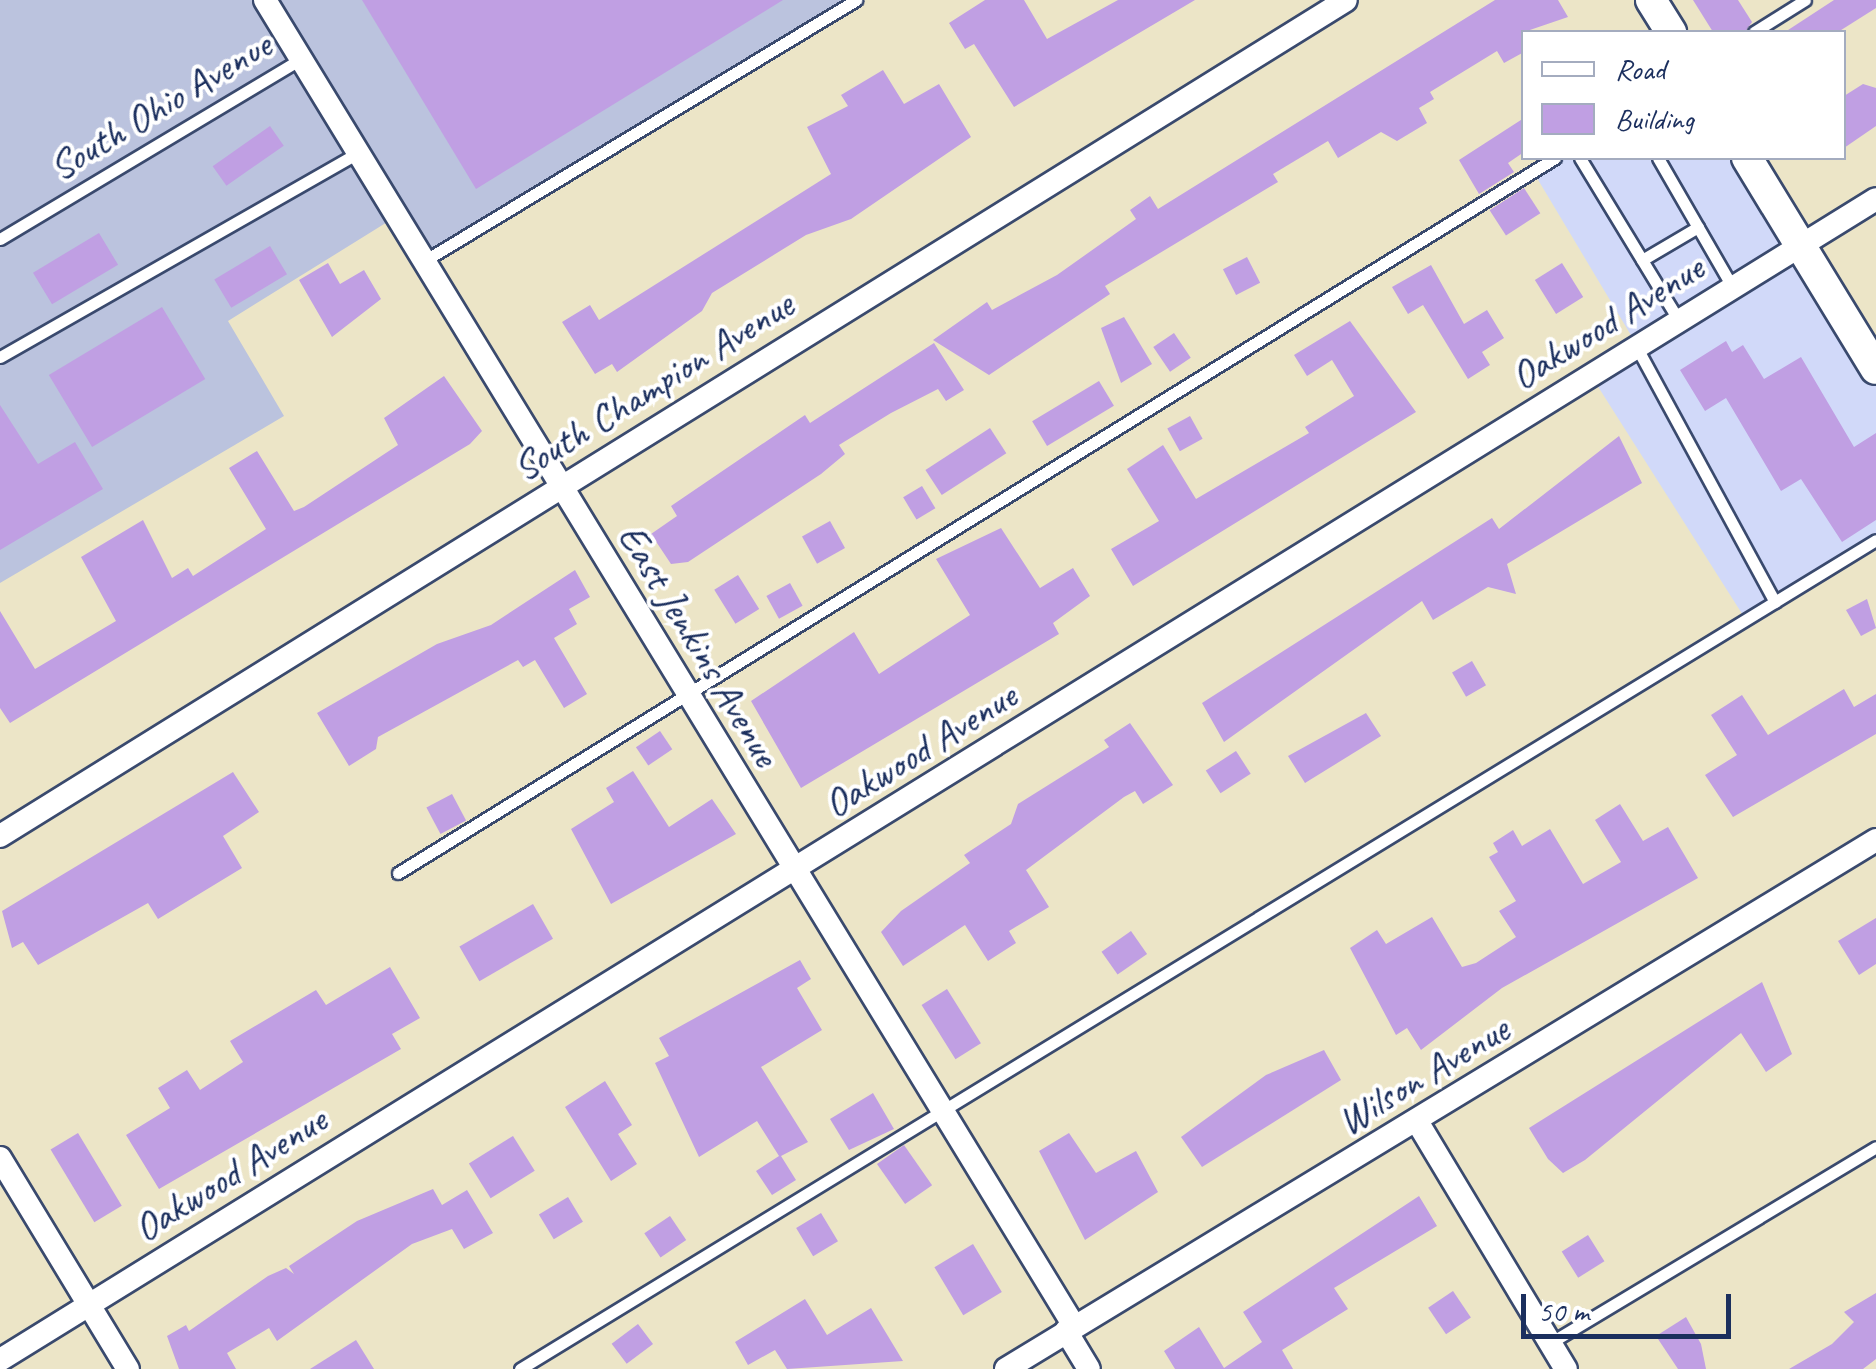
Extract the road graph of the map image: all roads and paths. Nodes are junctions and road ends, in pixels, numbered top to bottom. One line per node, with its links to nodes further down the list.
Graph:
1 (266, 0): 8 (street, East Jenkins Avenue)
2 (856, 0): 19 (lane)
3 (1346, 0): 25 (street, South Champion Avenue)
4 (1650, 0): 6 (main road)
5 (1806, 0): 7 (lane)
6 (1670, 30)
7 (1757, 30)
8 (302, 59): 9 (street, East Jenkins Avenue); 16 (lane, South Ohio Avenue)
9 (358, 152): 19 (street, East Jenkins Avenue); 23 (lane)
10 (1553, 160): 28 (lane)
11 (1581, 160): 18 (lane)
12 (1659, 160): 15 (lane)
13 (1748, 160): 17 (main road)
14 (1876, 199): 17 (street, Oakwood Avenue)
15 (1698, 227): 18 (lane); 20 (lane)
16 (0, 239)
17 (1800, 245): 20 (street, Oakwood Avenue); 24 (main road)
18 (1642, 260): 21 (lane)
19 (424, 261): 25 (street, East Jenkins Avenue)
20 (1733, 288): 21 (street, Oakwood Avenue)
21 (1678, 321): 22 (street, Oakwood Avenue)
22 (1636, 348): 27 (lane); 32 (street, Oakwood Avenue)
23 (0, 357)
24 (1876, 368)
25 (561, 488): 28 (street, East Jenkins Avenue); 29 (street, South Champion Avenue)
26 (1876, 540): 27 (lane)
27 (1775, 602): 33 (lane)
28 (687, 699): 31 (lane); 32 (street, East Jenkins Avenue)
29 (0, 836)
30 (1876, 840): 34 (street, Wilson Avenue)
31 (398, 873)
32 (792, 874): 33 (street, East Jenkins Avenue); 37 (street, Oakwood Avenue)
33 (941, 1113): 38 (street, East Jenkins Avenue); 42 (lane)
34 (1418, 1123): 38 (street, Wilson Avenue); 39 (street)
35 (1876, 1147): 39 (lane)
36 (0, 1158): 37 (street)
37 (88, 1305): 40 (street, Oakwood Avenue); 41 (street)
38 (1070, 1328): 43 (street, Wilson Avenue); 44 (street, East Jenkins Avenue)
39 (1550, 1344): 45 (street)
40 (0, 1360)
41 (128, 1369)
42 (520, 1369)
43 (1006, 1369)
44 (1090, 1369)
45 (1566, 1369)

